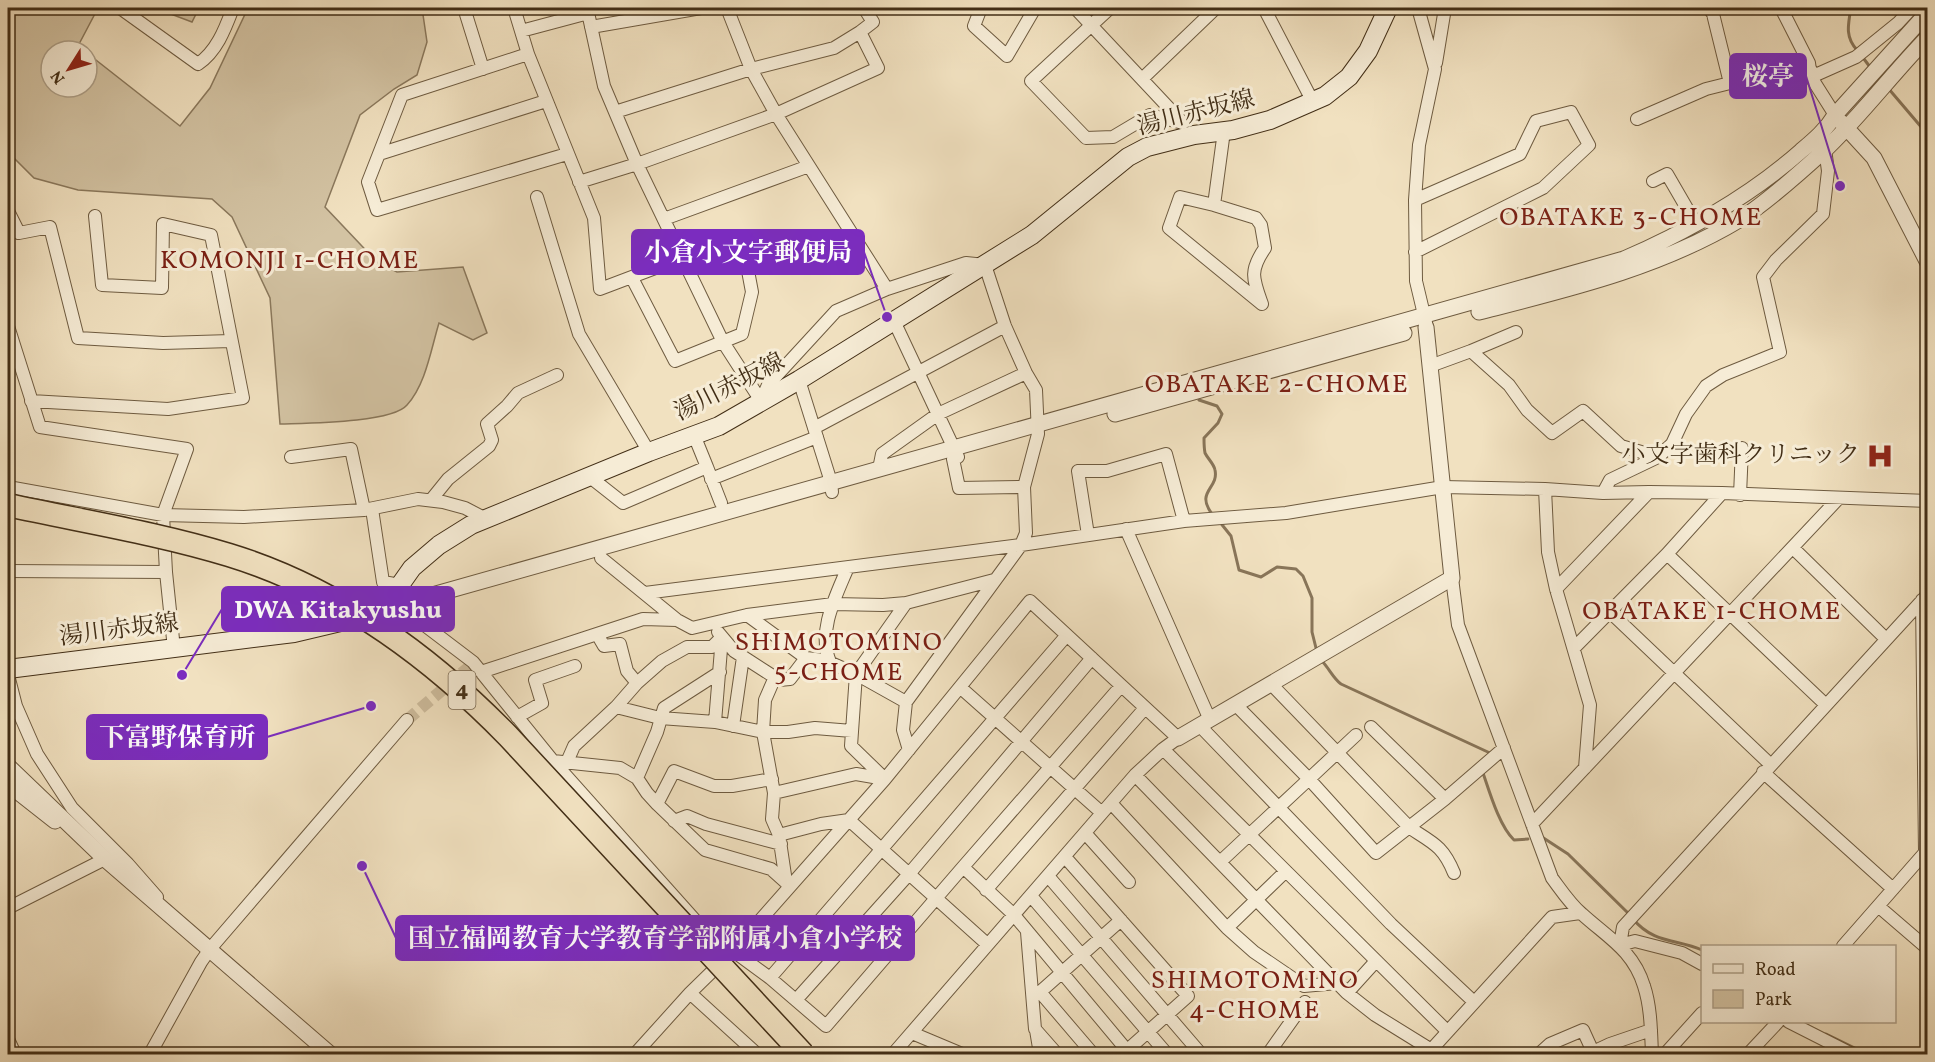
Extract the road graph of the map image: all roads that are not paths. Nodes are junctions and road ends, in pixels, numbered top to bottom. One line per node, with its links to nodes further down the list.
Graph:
1 (120, 8): 2 (street)
2 (233, 8)
3 (464, 8): 28 (street)
4 (514, 8): 24 (street)
5 (701, 8): 23 (street)
6 (727, 8): 29 (street)
7 (981, 8): 8 (street)
8 (1035, 8)
9 (1075, 8): 22 (street)
10 (1110, 8): 22 (street)
11 (1216, 8): 32 (street)
12 (1264, 8): 35 (street)
13 (1388, 8): 35 (main road, 湯川赤坂線)
14 (1418, 8): 30 (street)
15 (1445, 8): 30 (street)
16 (1709, 8): 33 (street)
17 (1781, 8): 31 (street)
18 (581, 10): 23 (street); 24 (street)
19 (869, 10): 25 (street)
20 (1904, 10): 31 (street)
21 (1928, 12): 38 (street)
22 (1092, 25): 32 (street); 41 (street)
23 (591, 27): 36 (street)
24 (521, 31): 27 (street)
25 (860, 32): 29 (street); 37 (street)
26 (1927, 40): 40 (street)
27 (528, 54): 28 (street); 34 (street)
28 (483, 69): 44 (street)
29 (751, 69): 36 (street); 37 (street)
30 (1435, 69): 51 (street)
31 (1811, 73): 33 (street); 38 (street)
32 (1142, 79): 41 (street)
33 (1730, 83): 39 (street)
34 (546, 102): 44 (street); 45 (street)
35 (1312, 102): 42 (main road, 湯川赤坂線)
36 (615, 112): 46 (street)
37 (776, 114): 46 (street); 47 (street)
38 (1835, 115): 40 (street); 56 (street)
39 (1637, 119)
40 (1847, 128): 43 (street); 59 (street)
41 (1188, 129): 42 (main road, 湯川赤坂線); 60 (main road, 湯川赤坂線)
42 (1224, 131): 52 (street)
43 (1825, 149): 64 (street); 86 (street)
44 (379, 154): 45 (street)
45 (567, 154): 49 (street)
46 (637, 164): 49 (street); 55 (street)
47 (809, 166): 55 (street); 62 (street)
48 (1653, 181): 56 (street)
49 (579, 182): 61 (street)
50 (537, 197): 83 (street)
51 (1415, 200): 57 (street); 57 (street)
52 (1214, 205): 52 (street)
53 (8, 211): 68 (street)
54 (95, 216): 68 (street)
55 (664, 219): 58 (street)
56 (1696, 224): 64 (street)
57 (1415, 252): 64 (street)
58 (682, 258): 61 (street); 69 (street); 69 (street)
59 (1928, 262)
60 (985, 265): 62 (street); 63 (main road, 湯川赤坂線); 66 (street)
61 (632, 278): 69 (street)
62 (887, 290): 76 (street)
63 (894, 321): 72 (street); 75 (main road, 湯川赤坂線)
64 (1425, 322): 71 (street); 79 (street)
65 (8, 326): 77 (street)
66 (1005, 326): 72 (street); 73 (street)
67 (1516, 333): 70 (street)
68 (231, 342): 77 (street)
69 (723, 342): 76 (street)
70 (1471, 351): 71 (street); 86 (street)
71 (1430, 366): 93 (street)
72 (919, 373): 78 (street); 80 (street)
73 (1026, 373): 78 (street); 79 (street)
74 (557, 375): 100 (street)
75 (799, 380): 76 (main road, 湯川赤坂線); 80 (street)
76 (761, 401): 81 (main road, 湯川赤坂線)
77 (31, 402): 105 (street)
78 (938, 414): 84 (street); 87 (street)
79 (1038, 429): 84 (street); 92 (street)
80 (816, 433): 88 (street); 91 (street)
81 (694, 435): 83 (main road, 湯川赤坂線); 88 (street)
82 (1742, 448): 98 (street)
83 (649, 452): 89 (main road, 湯川赤坂線)
84 (955, 455): 87 (street); 91 (street); 92 (street)
85 (291, 457): 104 (street)
86 (1659, 457): 96 (street)
87 (879, 469): 91 (street)
88 (709, 473): 89 (street); 102 (street)
89 (590, 477): 107 (main road, 湯川赤坂線)
90 (8, 487): 105 (street)
91 (832, 487): 114 (street); 126 (street)
92 (1024, 487): 111 (street)
93 (1443, 487): 94 (street); 108 (street); 118 (street)
94 (1545, 489): 96 (street); 121 (street)
95 (1649, 492): 96 (street); 97 (street); 121 (street)
96 (1603, 493)
97 (1722, 493): 98 (street); 113 (street)
98 (1740, 495): 99 (street)
99 (1838, 498): 101 (street); 112 (street)
100 (431, 500): 104 (street); 107 (street)
101 (1928, 501)
102 (721, 503)
103 (8, 505): 266 (highway, 4, bridge)
104 (368, 509): 105 (street); 120 (street)
105 (163, 515): 117 (street)
106 (8, 518): 265 (highway, 4)
107 (486, 519): 120 (main road, 湯川赤坂線)
108 (1184, 520): 109 (street); 110 (street)
109 (1126, 529): 110 (street); 164 (street)
110 (1088, 535): 111 (street)
111 (1021, 545): 115 (street); 119 (street)
112 (1793, 548): 128 (street); 135 (street)
113 (1667, 554): 127 (street); 128 (street)
114 (601, 558): 122 (street); 126 (street)
115 (848, 567): 122 (street); 125 (street)
116 (8, 571): 117 (street)
117 (166, 572): 137 (street)
118 (1452, 578): 151 (street); 172 (street)
119 (994, 580): 124 (street); 154 (street)
120 (400, 585): 126 (main road)
121 (1556, 590): 136 (street)
122 (645, 593): 130 (street)
123 (1925, 597): 135 (street); 205 (street)
124 (906, 603): 125 (street); 147 (street)
125 (833, 604): 129 (street); 141 (street)
126 (408, 606): 137 (main road, 湯川赤坂線); 143 (street)
127 (1610, 612): 136 (street); 146 (street)
128 (1730, 614): 146 (street); 156 (street)
129 (747, 615): 131 (street); 139 (street)
130 (677, 620): 131 (street); 132 (street)
131 (711, 625): 134 (street)
132 (597, 634): 143 (street); 150 (street)
133 (1067, 635): 140 (street); 153 (street); 161 (street)
134 (722, 638): 138 (street); 145 (street); 150 (street)
135 (1886, 639): 156 (street)
136 (1574, 648): 180 (street)
137 (174, 649): 144 (main road, 湯川赤坂線)
138 (743, 657): 149 (street); 165 (street)
139 (806, 657): 141 (street); 149 (street)
140 (1092, 658): 152 (street); 171 (street)
141 (830, 662): 147 (street)
142 (575, 666): 159 (street)
143 (474, 667): 159 (street)
144 (8, 669)
145 (720, 672): 160 (street); 163 (street)
146 (1674, 672): 180 (street); 181 (street)
147 (856, 674): 154 (street); 167 (street)
148 (8, 675): 189 (street)
149 (775, 677): 168 (street)
150 (637, 683): 157 (street)
151 (1271, 684): 155 (street); 175 (street)
152 (1121, 686): 158 (street); 179 (street)
153 (961, 688): 161 (street); 174 (street)
154 (906, 702): 174 (street)
155 (1235, 704): 164 (street); 186 (street)
156 (1826, 705): 181 (street)
157 (616, 707): 160 (street); 177 (street)
158 (1145, 708): 170 (street); 188 (street)
159 (517, 717): 176 (street)
160 (660, 718): 163 (street); 183 (street)
161 (995, 718): 171 (street); 204 (street)
162 (407, 720): 233 (street)
163 (715, 722): 165 (street)
164 (1205, 723): 170 (street); 195 (street)
165 (733, 726): 168 (street)
166 (1371, 727): 191 (street)
167 (852, 731): 168 (street); 185 (street)
168 (762, 732): 184 (street)
169 (1356, 735): 175 (street)
170 (1178, 738): 173 (street)
171 (1021, 742): 179 (street); 212 (street)
172 (1504, 748): 191 (street); 199 (street)
173 (1163, 749): 182 (street); 202 (street)
174 (909, 750): 185 (street)
175 (1338, 752): 186 (street); 200 (street)
176 (553, 761): 177 (street); 235 (street)
177 (567, 762): 183 (street)
178 (8, 766): 192 (street)
179 (1050, 767): 188 (street); 209 (street)
180 (1585, 768): 199 (street)
181 (1767, 768): 216 (street); 231 (street)
182 (1135, 775): 193 (street); 208 (street)
183 (638, 778): 194 (street)
184 (772, 779): 190 (street); 194 (street)
185 (885, 779): 190 (street); 197 (street)
186 (1309, 779): 195 (street); 200 (street)
187 (8, 784): 207 (street)
188 (1074, 789): 196 (street); 217 (street)
189 (61, 791): 192 (street); 226 (street)
190 (774, 793): 203 (street)
191 (1445, 799): 200 (street)
192 (45, 800): 207 (street)
193 (1111, 803): 196 (street); 227 (street)
194 (657, 804): 198 (street)
195 (1279, 808): 202 (street); 245 (street)
196 (1102, 813): 201 (street)
197 (849, 820): 203 (street); 204 (street); 215 (street)
198 (674, 821): 203 (street); 215 (street)
199 (1532, 824): 223 (street)
200 (1410, 828): 211 (street)
201 (1085, 833): 206 (street); 214 (street)
202 (1250, 836): 208 (street); 210 (street)
203 (780, 840): 215 (street)
204 (882, 850): 212 (street); 240 (street)
205 (1927, 852): 216 (street)
206 (1065, 857): 213 (street); 225 (street)
207 (105, 858): 222 (street); 226 (street)
208 (1220, 862): 220 (street)
209 (963, 867): 217 (street); 219 (street)
210 (1286, 871): 220 (street); 237 (street)
211 (1454, 873)
212 (909, 874): 219 (street); 244 (street)
213 (1048, 876): 218 (street); 229 (street)
214 (1129, 882)
215 (788, 884): 235 (street)
216 (1893, 889): 221 (street)
217 (986, 890): 224 (street)
218 (1031, 896): 224 (street); 236 (street)
219 (935, 898): 230 (street); 244 (street)
220 (1256, 899): 227 (street); 241 (street)
221 (1878, 906): 232 (street); 234 (street)
222 (8, 908)
223 (1580, 913): 231 (street); 245 (street)
224 (1014, 915): 228 (street); 230 (street)
225 (1121, 920): 229 (street); 247 (street)
226 (178, 921): 233 (street)
227 (1227, 928): 241 (street)
228 (1027, 931): 239 (street); 251 (street)
229 (1101, 938): 236 (street); 247 (street)
230 (987, 944): 255 (street)
231 (1620, 945): 238 (street); 252 (street)
232 (1844, 945)
233 (210, 949): 261 (street); 262 (street)
234 (1928, 949)
235 (733, 951): 240 (street); 242 (street)
236 (1082, 955): 239 (street); 254 (street)
237 (1376, 961): 243 (street); 253 (street)
238 (1701, 963)
239 (1061, 973): 258 (street); 271 (street)
240 (770, 978): 244 (street)
241 (1337, 983): 243 (street)
242 (690, 993): 263 (street); 264 (street)
243 (1347, 993): 257 (street)
244 (796, 1000)
245 (1473, 1001): 253 (street)
246 (1305, 1002): 274 (street)
247 (1167, 1014): 254 (street); 273 (street)
248 (1701, 1014): 277 (street)
249 (1777, 1023): 278 (street)
250 (1791, 1023): 259 (street)
251 (1035, 1029): 269 (street); 270 (street)
252 (1651, 1030): 275 (street); 276 (street)
253 (1447, 1031): 257 (street)
254 (1148, 1032): 258 (street); 272 (street)
255 (912, 1033): 267 (street); 268 (street)
256 (8, 1039): 260 (street)
257 (1434, 1052)
258 (1126, 1053)
259 (1844, 1053)
260 (15, 1054)
261 (150, 1054)
262 (330, 1054)
263 (635, 1054)
264 (757, 1054)
265 (785, 1054)
266 (803, 1054)
267 (893, 1054)
268 (962, 1054)
269 (1040, 1054)
270 (1057, 1054)
271 (1093, 1054)
272 (1167, 1054)
273 (1201, 1054)
274 (1268, 1054)
275 (1539, 1054)
276 (1652, 1054)
277 (1665, 1054)
278 (1748, 1054)

